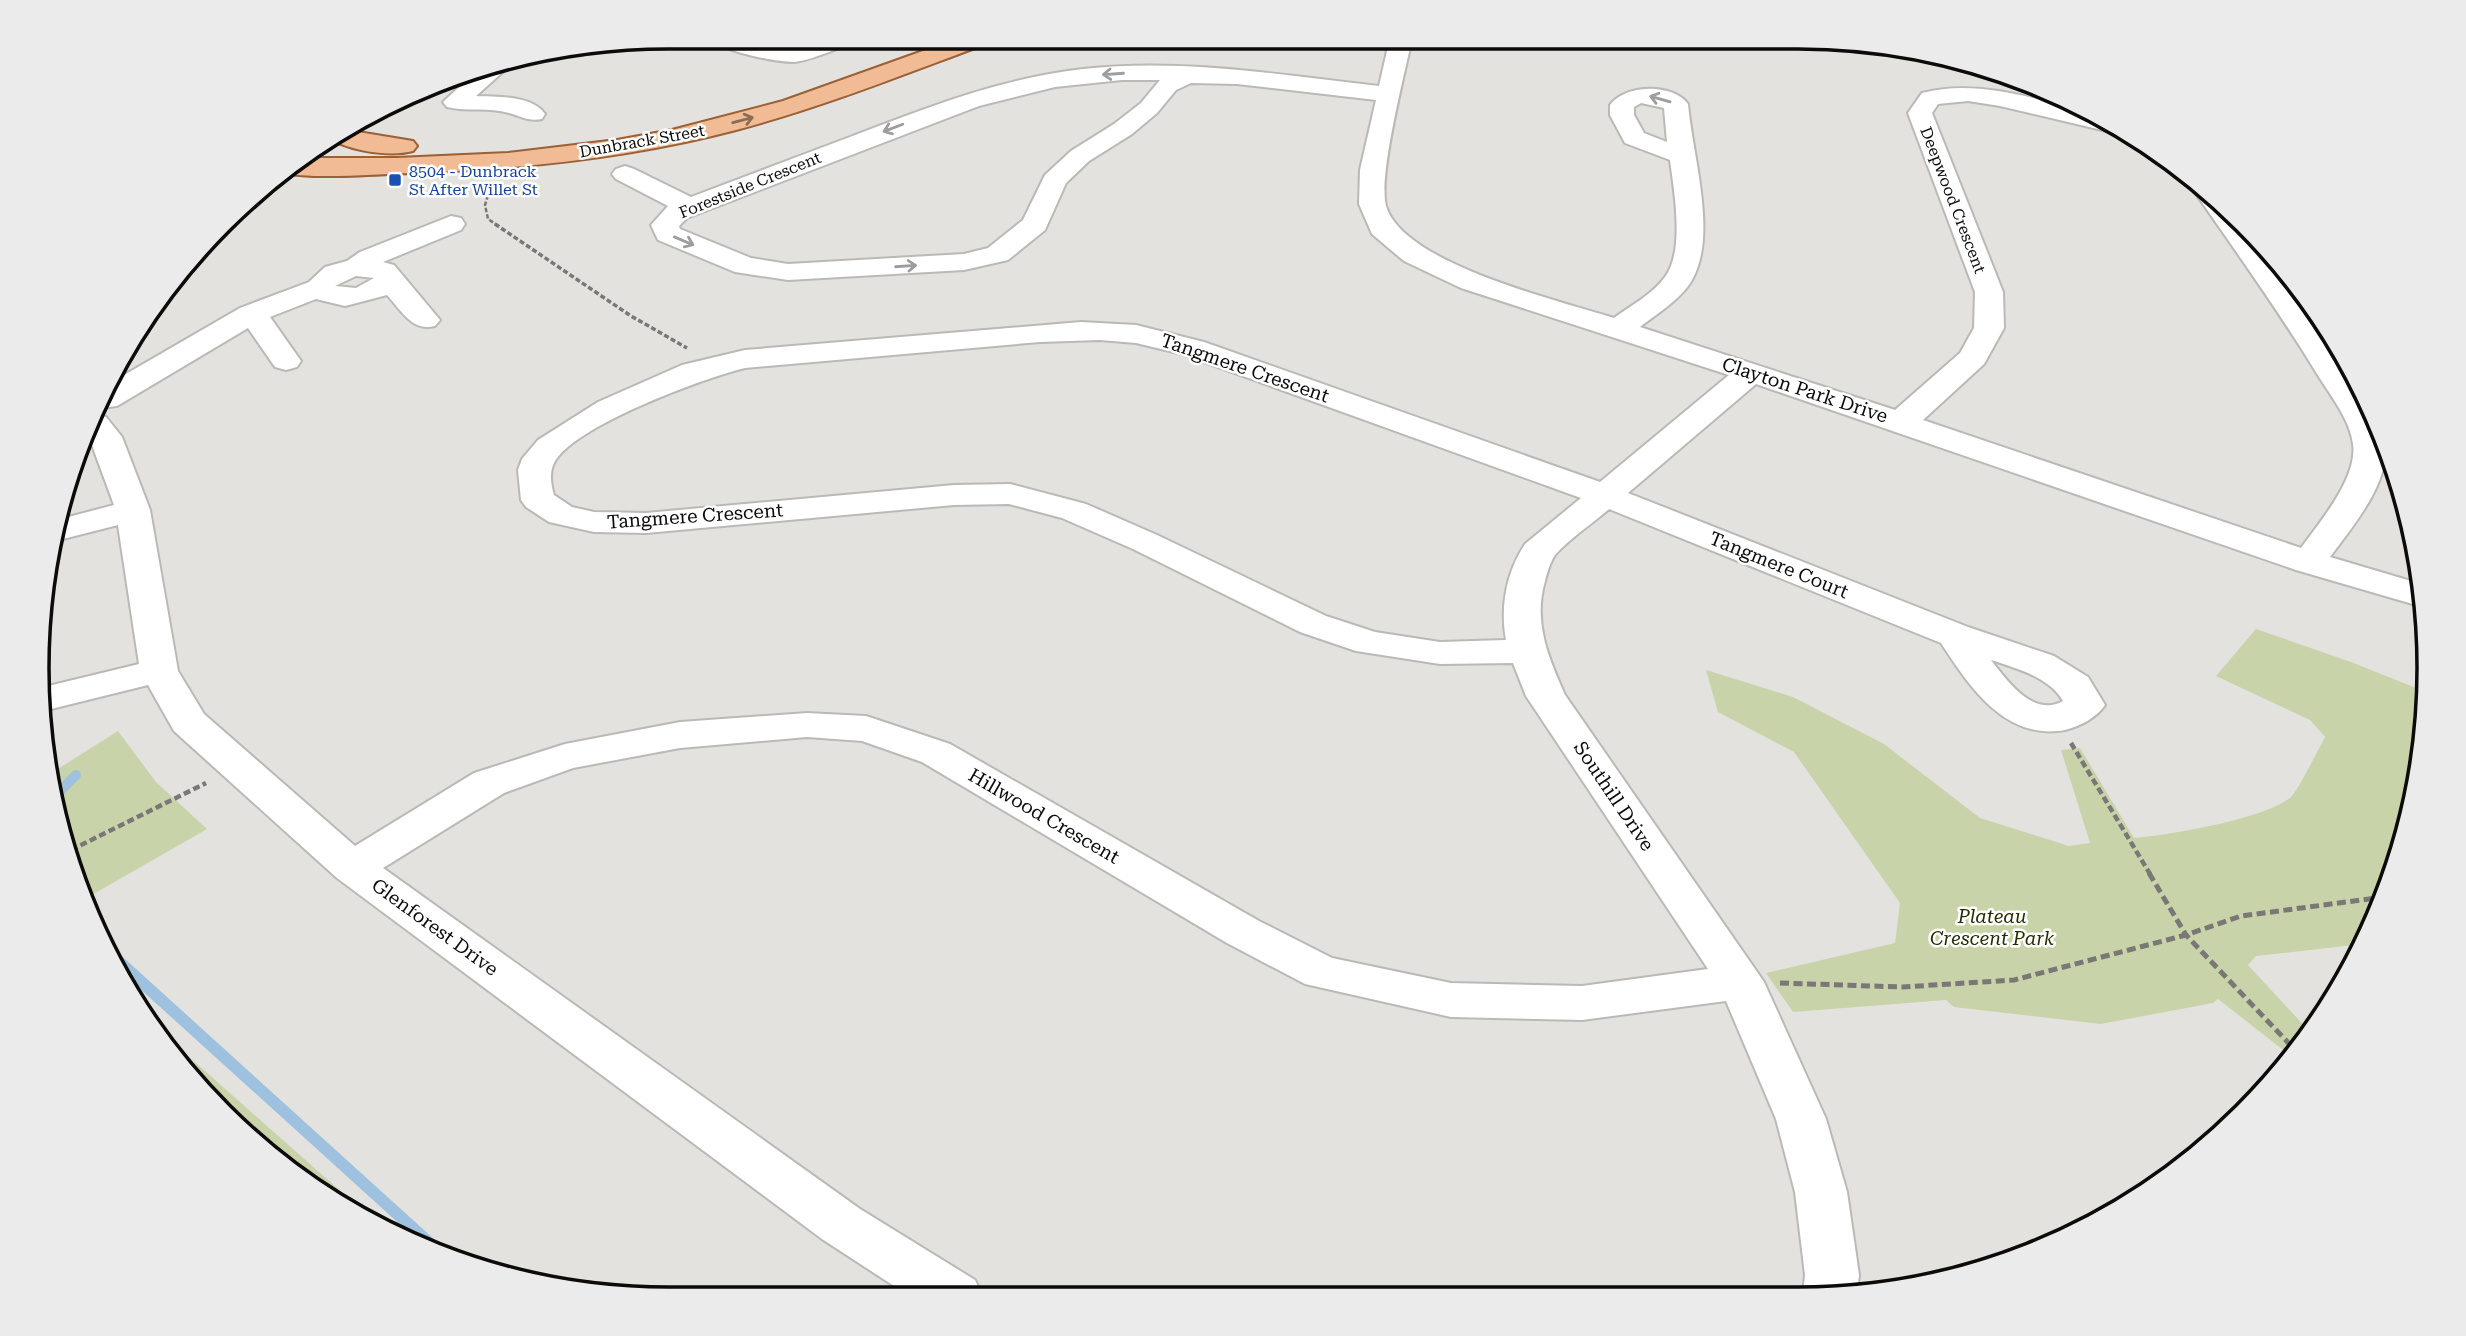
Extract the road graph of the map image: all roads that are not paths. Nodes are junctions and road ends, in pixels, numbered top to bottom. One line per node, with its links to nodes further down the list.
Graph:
1 (758, 49): 2 (street)
2 (812, 49)
3 (902, 49): 13 (main road, Dunbrack Street)
4 (951, 49): 15 (main road, Dunbrack Street, one-way to 4)
5 (1399, 49): 8 (street, Clayton Park Drive)
6 (1192, 74): 8 (street, Forestside Crescent); 17 (street, Forestside Crescent, one-way to 17); 17 (street, Forestside Crescent, one-way to 6)
7 (482, 78): 9 (street)
8 (1390, 94): 25 (street, Clayton Park Drive)
9 (533, 114)
10 (2082, 118): 29 (street, Deepwood Crescent)
11 (350, 137): 13 (main road)
12 (330, 149): 13 (main road, Dunbrack Street)
13 (472, 149)
14 (1679, 155): 25 (street)
15 (306, 166)
16 (625, 174): 17 (street)
17 (690, 207)
18 (450, 224): 20 (street)
19 (2231, 226): 34 (street)
20 (356, 268): 21 (street); 22 (street)
21 (389, 279): 22 (street); 24 (street)
22 (320, 288): 23 (street)
23 (250, 314): 26 (street); 28 (street)
24 (425, 320)
25 (1620, 329): 27 (street, Clayton Park Drive)
26 (286, 361)
27 (1751, 372): 29 (street, Clayton Park Drive); 31 (street, Southill Drive)
28 (112, 395)
29 (1901, 422): 34 (street, Clayton Park Drive)
30 (98, 427): 32 (street, Glenforest Drive)
31 (1603, 495): 36 (street, Southill Drive); 36 (street, Tangmere Crescent); 39 (street, Tangmere Court)
32 (133, 510): 33 (street); 37 (street, Glenforest Drive)
33 (65, 528)
34 (2309, 562): 35 (street, Clayton Park Drive)
35 (2413, 593)
36 (1526, 651): 41 (street, Southill Drive)
37 (159, 671): 38 (street); 40 (street, Glenforest Drive)
38 (50, 697)
39 (2056, 718)
40 (352, 867): 41 (street, Hillwood Crescent); 43 (street, Glenforest Drive)
41 (1741, 982): 42 (street, Southill Drive)
42 (1831, 1286)
43 (940, 1287)

